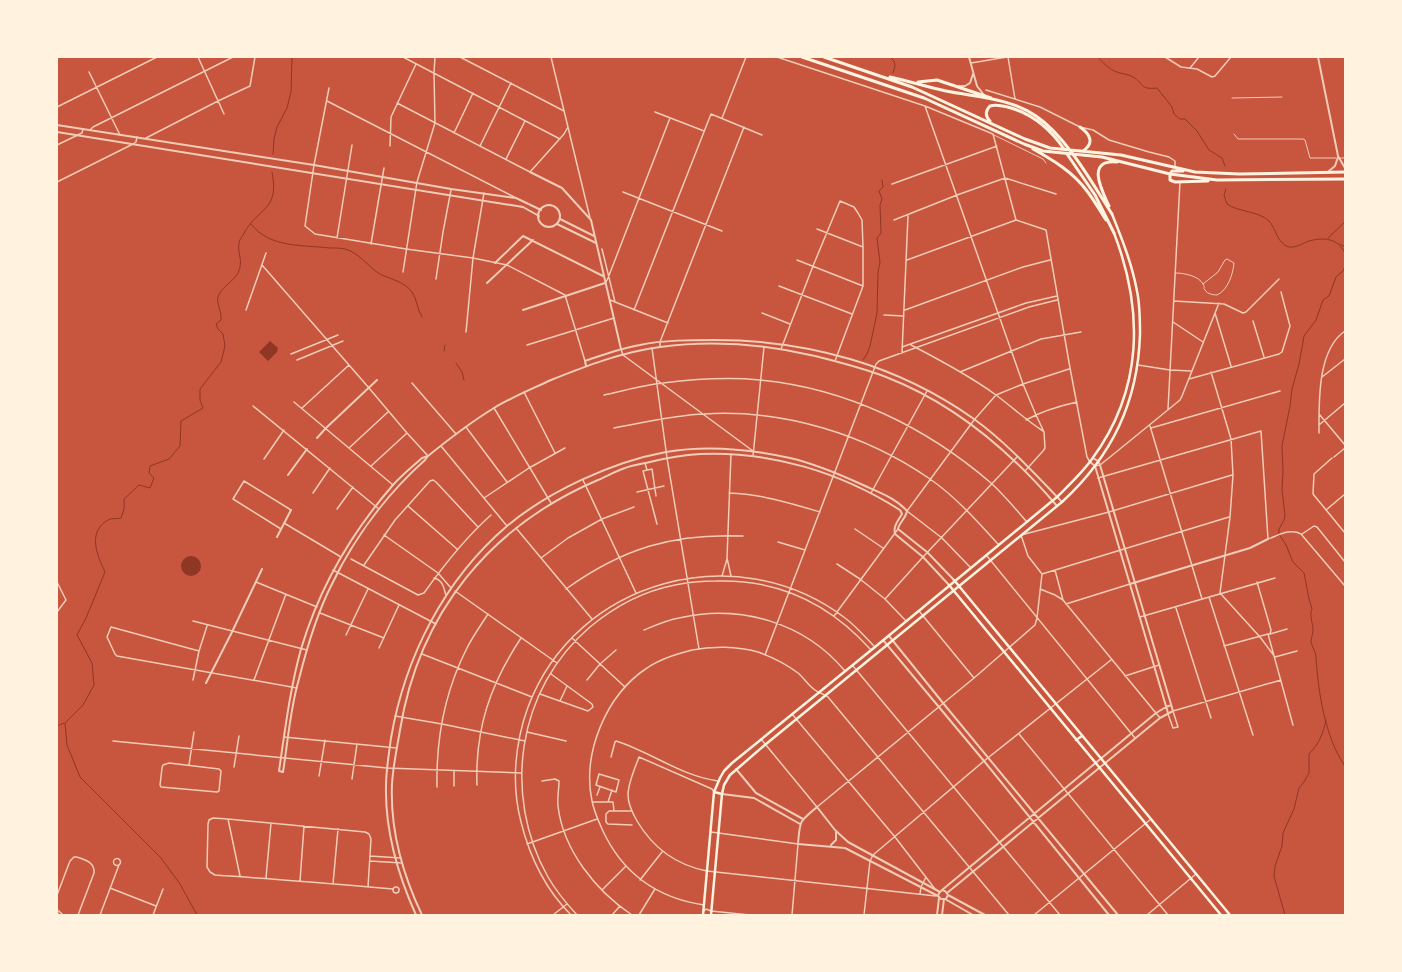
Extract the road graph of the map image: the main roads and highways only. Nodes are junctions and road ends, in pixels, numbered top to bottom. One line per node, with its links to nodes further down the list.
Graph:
1 (802, 57): 8 (highway)
2 (824, 57): 3 (highway)
3 (878, 74): 4 (highway); 7 (highway)
4 (908, 81): 5 (highway); 5 (highway)
5 (998, 100): 9 (highway)
6 (1080, 127): 10 (highway)
7 (1004, 129): 9 (highway); 10 (highway)
8 (1024, 144): 11 (highway); 19 (highway)
9 (1062, 144): 18 (highway); 19 (highway)
10 (1083, 151): 12 (highway)
11 (1135, 165): 13 (highway); 18 (highway)
12 (1175, 168): 13 (highway); 14 (highway)
13 (1171, 172): 14 (highway); 17 (highway); 17 (highway)
14 (1195, 172): 15 (highway)
15 (1345, 172)
16 (1345, 179): 17 (highway)
17 (1217, 180)
18 (1112, 214): 20 (main road)
19 (1114, 233): 21 (main road)
20 (1128, 255): 21 (main road); 23 (main road)
21 (1123, 256): 22 (main road)
22 (1134, 330): 23 (main road); 24 (main road)
23 (1140, 330): 25 (main road)
24 (1131, 368): 25 (main road); 26 (main road)
25 (1136, 369): 27 (main road)
26 (1124, 396): 27 (main road); 28 (main road)
27 (1131, 398): 30 (main road)
28 (954, 580): 29 (main road); 30 (main road)
29 (949, 585): 31 (main road); 36 (main road)
30 (959, 586): 31 (main road); 32 (main road)
31 (953, 591): 33 (main road); 37 (main road)
32 (964, 593): 33 (main road); 34 (main road)
33 (958, 597): 35 (main road)
34 (1082, 736): 35 (main road); 42 (main road)
35 (1076, 740): 41 (main road)
36 (714, 792): 37 (main road); 38 (main road)
37 (722, 794): 39 (main road)
38 (713, 814): 39 (main road); 40 (main road)
39 (720, 815): 40 (main road)
40 (707, 913)
41 (1221, 915)
42 (1230, 915)

